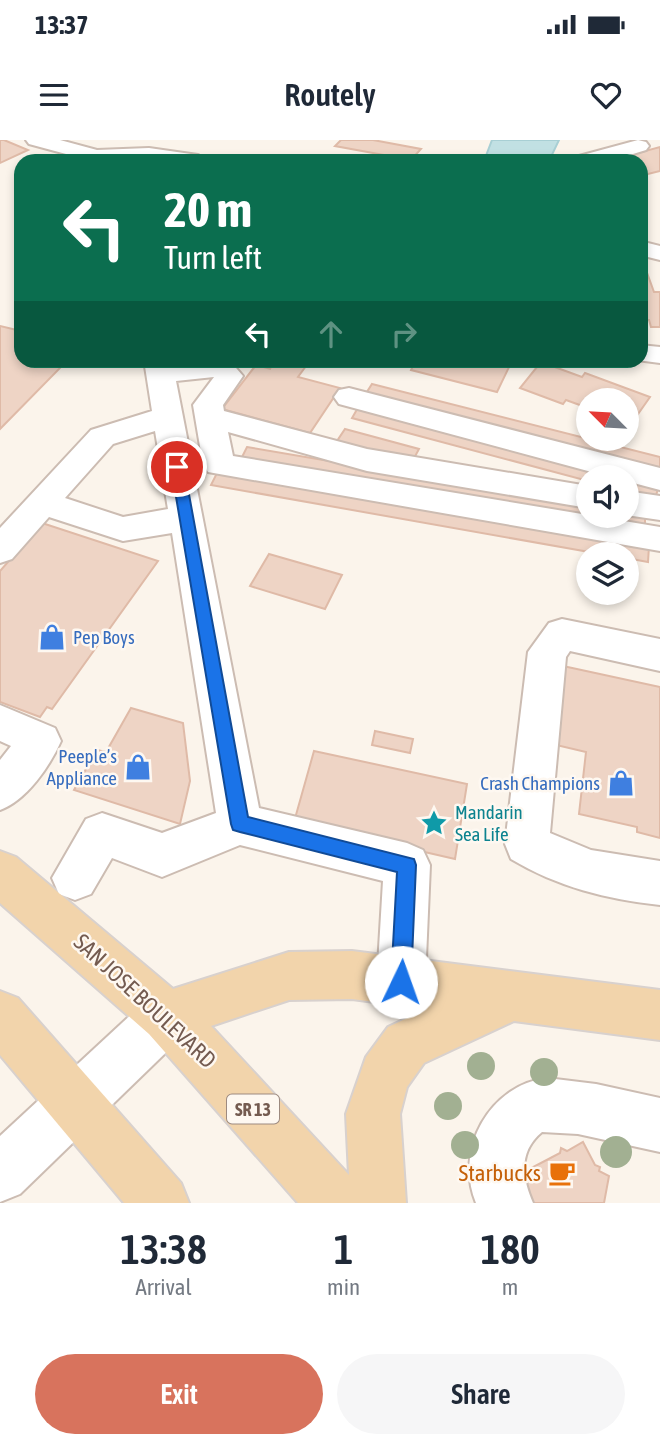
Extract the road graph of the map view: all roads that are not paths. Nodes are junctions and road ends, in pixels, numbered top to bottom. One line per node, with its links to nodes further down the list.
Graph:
1 (36, 140): 4 (street)
2 (639, 146): 6 (street)
3 (122, 152): 5 (street)
4 (89, 154)
5 (155, 154)
6 (611, 154)
7 (160, 368): 10 (street)
8 (221, 368): 11 (street)
9 (342, 408): 12 (street); 13 (street); 16 (street); 17 (street)
10 (169, 416): 18 (street); 21 (street)
11 (210, 417): 13 (street); 22 (street)
12 (576, 431)
13 (317, 446): 17 (street)
14 (639, 447): 15 (street)
15 (660, 452)
16 (660, 479)
17 (576, 495)
18 (43, 503): 21 (street); 23 (street)
19 (639, 505): 20 (street)
20 (660, 509)
21 (186, 518): 27 (street)
22 (660, 539)
23 (0, 550)
24 (660, 655): 30 (street)
25 (0, 722): 26 (street)
26 (0, 791)
27 (240, 824): 29 (street); 31 (street)
28 (0, 873): 35 (main road, SAN JOSE BOULEVARD / SR 13)
29 (75, 878)
30 (660, 883)
31 (401, 982): 32 (main road); 35 (main road)
32 (510, 997): 33 (main road); 41 (main road)
33 (660, 1015)
34 (0, 1016): 36 (main road)
35 (167, 1016): 36 (street); 40 (main road, SAN JOSE BOULEVARD / SR 13)
36 (75, 1102): 38 (street); 39 (main road)
37 (660, 1125): 42 (street)
38 (0, 1174)
39 (161, 1203)
40 (336, 1203)
41 (378, 1203)
42 (505, 1203)

